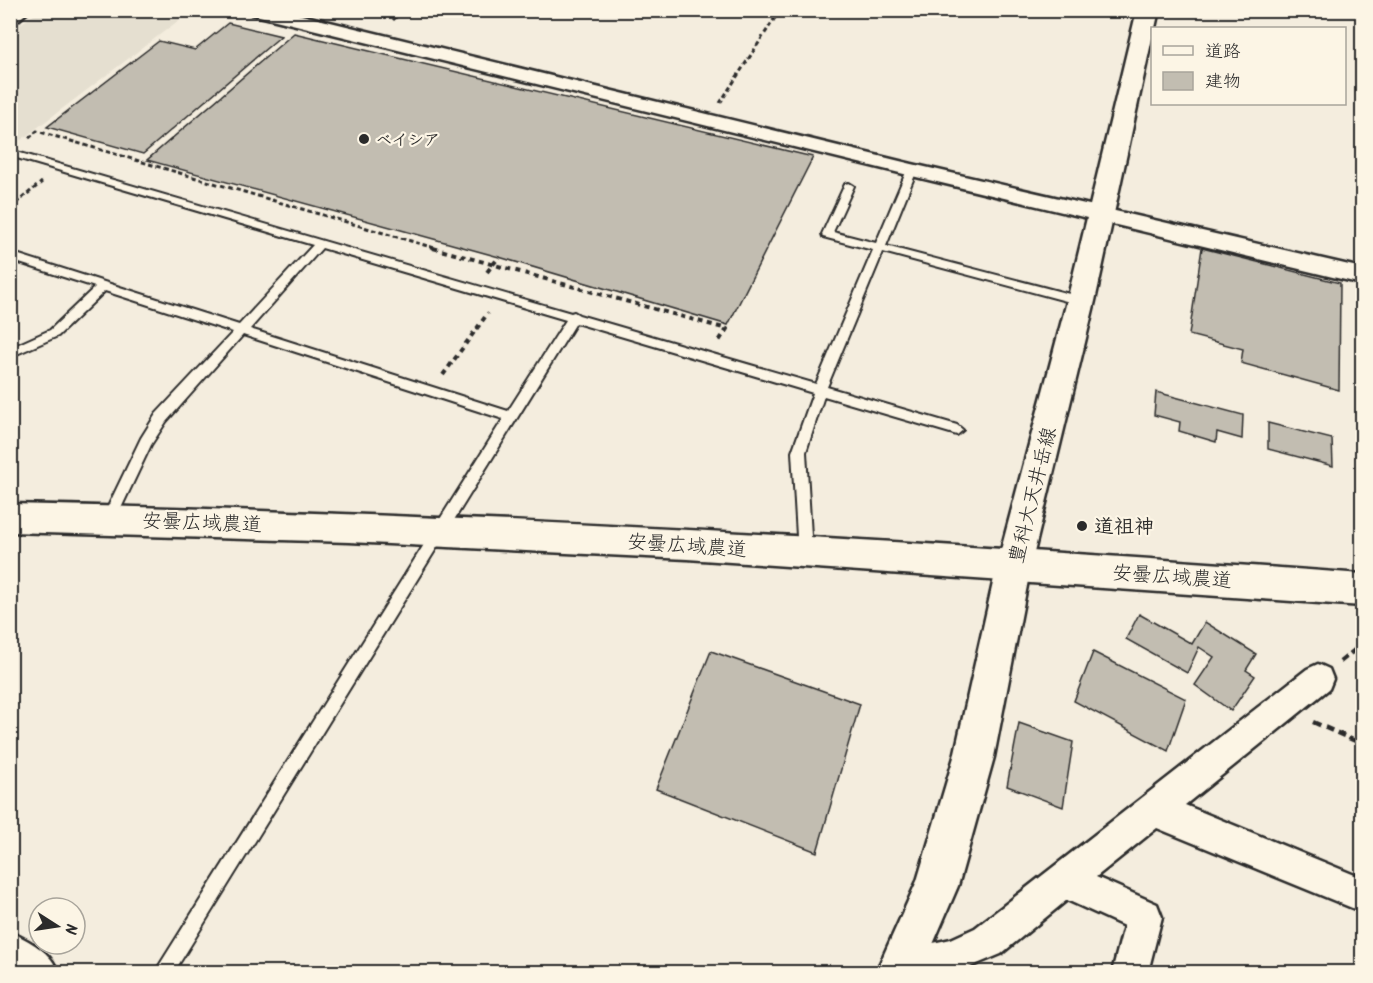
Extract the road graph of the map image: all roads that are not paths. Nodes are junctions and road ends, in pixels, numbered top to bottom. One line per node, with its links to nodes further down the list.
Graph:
1 (22, 10): 4 (street)
2 (257, 10): 6 (street)
3 (1148, 10): 8 (main road, 豊科大天井岳線)
4 (10, 18)
5 (10, 153): 9 (lane)
6 (912, 170): 8 (street); 10 (lane)
7 (849, 186): 10 (lane)
8 (1101, 215): 12 (street); 14 (main road, 豊科大天井岳線)
9 (321, 243): 15 (lane); 16 (lane)
10 (879, 248): 14 (lane); 18 (lane)
11 (10, 256): 13 (lane)
12 (1362, 276)
13 (104, 285): 16 (lane); 17 (lane)
14 (1081, 301): 25 (main road, 豊科大天井岳線)
15 (574, 316): 18 (lane); 19 (lane)
16 (241, 330): 19 (lane); 22 (lane)
17 (10, 353)
18 (820, 390): 20 (lane); 24 (lane)
19 (512, 417): 23 (lane)
20 (957, 430)
21 (10, 518): 22 (main road, 安曇広域農道)
22 (109, 519): 23 (main road, 安曇広域農道)
23 (441, 530): 24 (main road, 安曇広域農道); 34 (lane)
24 (805, 552): 25 (main road, 安曇広域農道)
25 (1014, 565): 26 (main road, 安曇広域農道); 32 (main road, 豊科大天井岳線)
26 (1362, 590)
27 (1318, 680): 28 (street)
28 (1155, 810): 29 (street); 30 (street)
29 (1065, 881): 32 (street); 35 (street)
30 (1362, 894)
31 (10, 950): 33 (street)
32 (900, 970)
33 (39, 972)
34 (164, 972)
35 (1130, 972)

